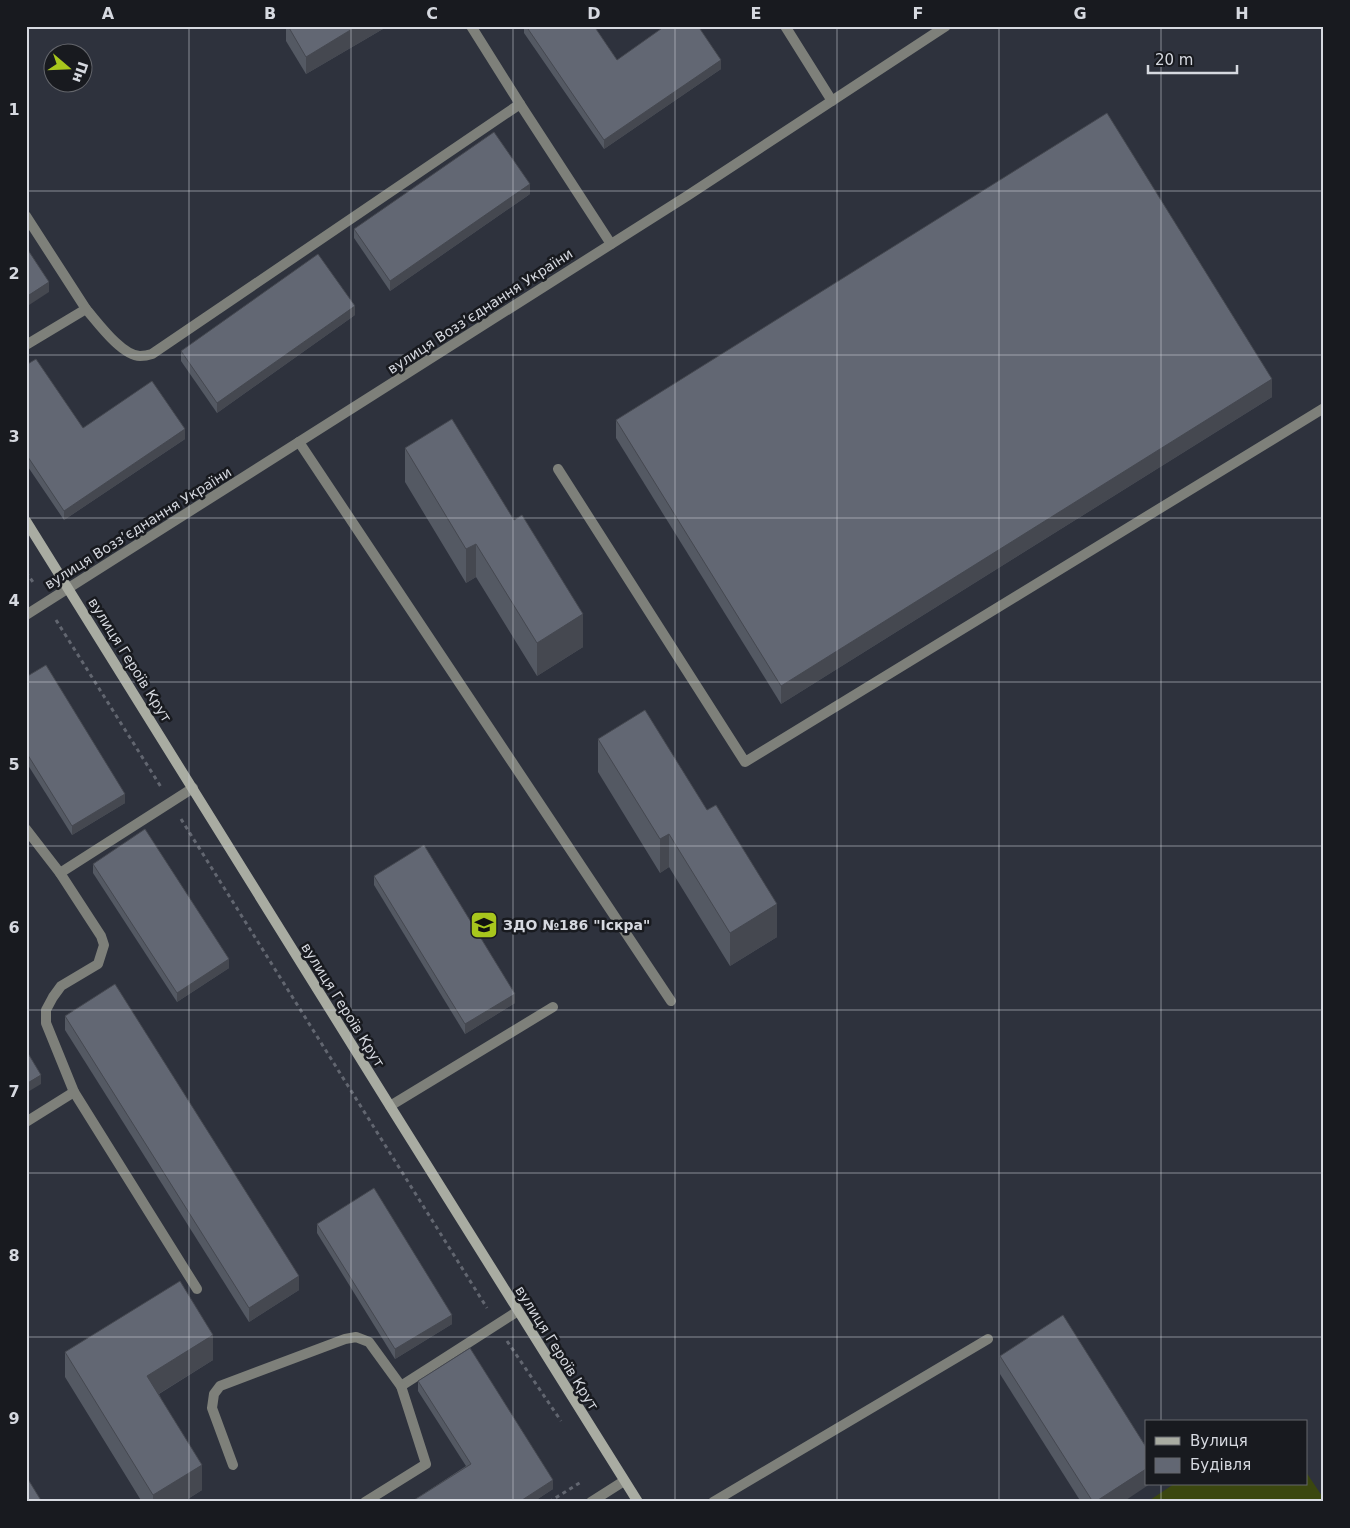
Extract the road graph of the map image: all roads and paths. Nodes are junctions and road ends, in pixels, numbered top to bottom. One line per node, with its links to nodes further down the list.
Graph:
1 (471, 26): 5 (street)
2 (785, 26): 4 (street)
3 (946, 26): 4 (street, вулиця Воззʼєднання України)
4 (832, 101): 7 (street, вулиця Воззʼєднання України)
5 (520, 104): 7 (street); 8 (street)
6 (26, 216): 8 (street)
7 (611, 244): 11 (street, вулиця Воззʼєднання України)
8 (86, 310): 9 (street)
9 (26, 345)
10 (1324, 408): 12 (street)
11 (299, 442): 15 (street, вулиця Воззʼєднання України); 22 (street)
12 (558, 469)
13 (26, 521): 15 (street, вулиця Героїв Крут)
14 (26, 572): 16 (path)
15 (70, 589): 16 (street, вулиця Воззʼєднання України); 18 (street, вулиця Героїв Крут)
16 (46, 603): 17 (street, вулиця Воззʼєднання України); 19 (path)
17 (26, 615)
18 (194, 788): 19 (street); 25 (street, вулиця Героїв Крут)
19 (171, 803): 21 (street); 29 (path)
20 (26, 828): 21 (street)
21 (60, 872): 24 (street)
22 (671, 1001)
23 (553, 1007): 25 (street)
24 (74, 1092): 26 (street); 27 (street)
25 (390, 1106): 28 (street, вулиця Героїв Крут)
26 (26, 1122)
27 (197, 1289)
28 (518, 1311): 29 (street); 35 (street, вулиця Героїв Крут)
29 (497, 1324): 31 (path); 32 (street)
30 (988, 1339): 40 (street)
31 (523, 1366)
32 (401, 1386): 33 (street); 36 (street)
33 (233, 1465)
34 (588, 1477): 37 (path)
35 (624, 1481): 38 (street); 39 (street, вулиця Героїв Крут)
36 (365, 1502)
37 (549, 1502)
38 (591, 1502)
39 (638, 1502)
40 (713, 1502)

